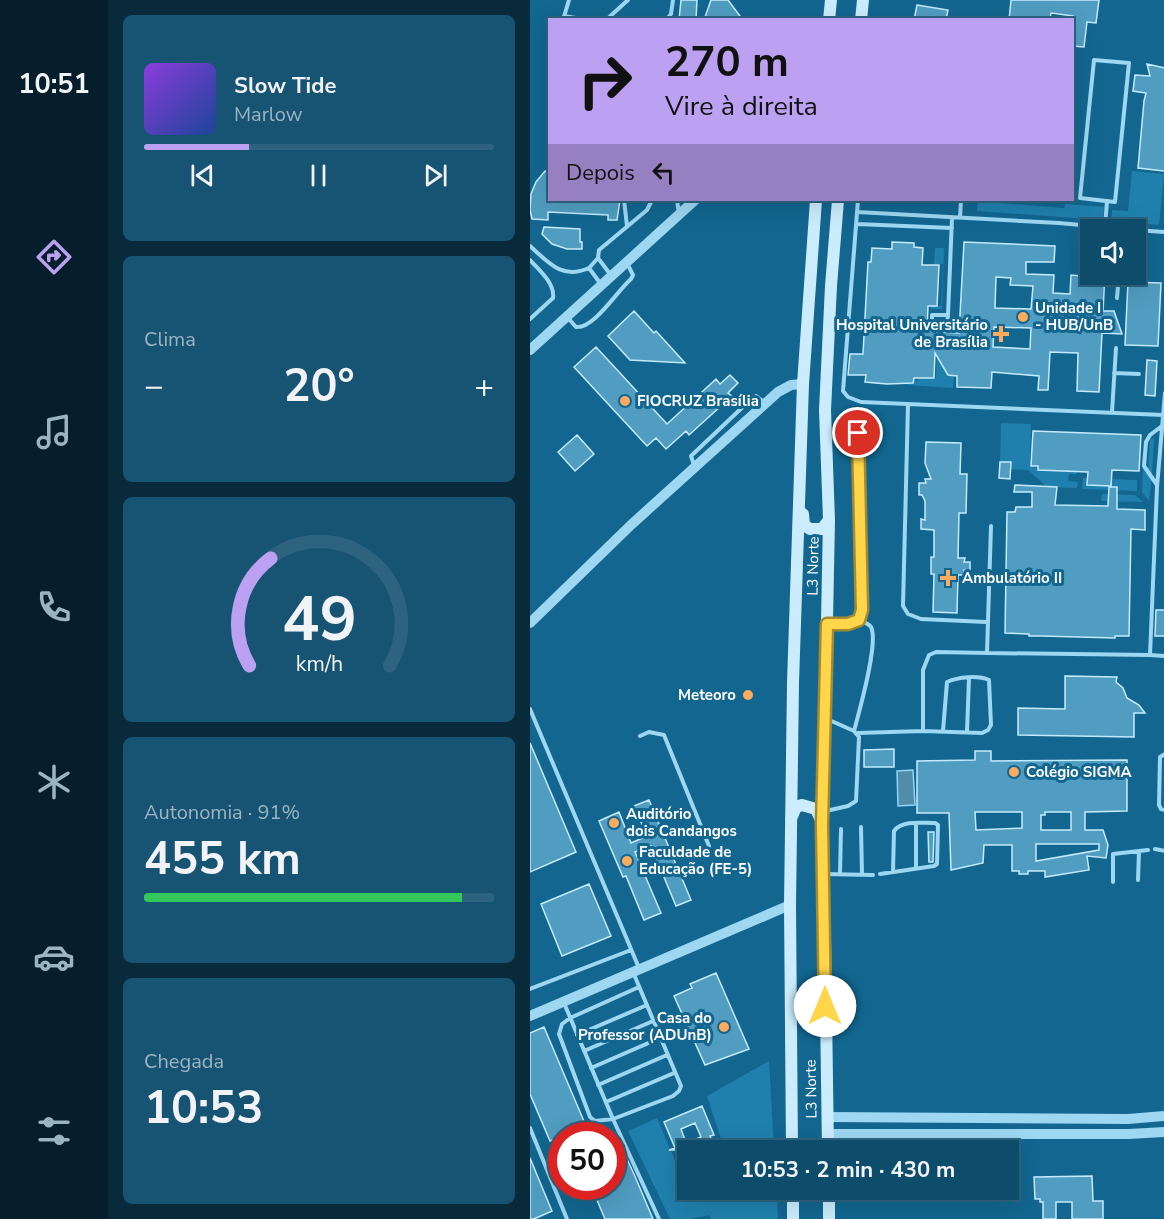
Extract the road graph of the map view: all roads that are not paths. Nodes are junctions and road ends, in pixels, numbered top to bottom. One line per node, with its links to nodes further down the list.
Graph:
1 (569, 0): 6 (lane)
2 (628, 0): 7 (lane)
3 (673, 0): 8 (lane)
4 (831, 0): 9 (main road)
5 (862, 0): 10 (main road)
6 (564, 18)
7 (608, 18)
8 (668, 18)
9 (829, 18)
10 (861, 18)
11 (624, 201): 27 (lane)
12 (652, 201): 27 (lane)
13 (677, 201): 21 (lane)
14 (694, 201): 21 (street)
15 (816, 201): 47 (main road, L3 Norte)
16 (838, 201): 56 (main road, L3 Norte)
17 (858, 201): 20 (lane)
18 (961, 201): 23 (lane)
19 (1107, 201): 19 (lane); 24 (lane)
20 (857, 212): 22 (lane); 25 (lane)
21 (679, 215): 34 (street)
22 (952, 218): 23 (lane); 28 (lane)
23 (960, 218): 26 (lane)
24 (1106, 219)
25 (856, 224): 28 (lane); 49 (lane)
26 (1080, 225)
27 (627, 226): 32 (lane)
28 (952, 228): 40 (lane)
29 (1146, 231): 30 (lane)
30 (1164, 232)
31 (530, 246): 35 (lane)
32 (598, 258): 35 (lane); 36 (lane)
33 (530, 260): 42 (lane)
34 (627, 263): 36 (street); 41 (lane)
35 (589, 268): 38 (lane)
36 (612, 276): 38 (street)
37 (1118, 285): 39 (lane)
38 (602, 286): 41 (street)
39 (1117, 298)
40 (948, 315): 40 (lane)
41 (567, 317): 44 (street)
42 (530, 319)
43 (1116, 348): 45 (lane)
44 (530, 350)
45 (1114, 373): 46 (lane); 50 (lane)
46 (1139, 374)
47 (803, 384): 55 (main road, L3 Norte); 60 (street)
48 (1164, 393): 51 (lane)
49 (908, 404): 50 (lane); 59 (lane)
50 (1112, 412): 51 (lane)
51 (1163, 415): 52 (lane)
52 (1163, 425): 54 (lane); 54 (lane)
53 (858, 433): 58 (lane)
54 (1157, 487): 63 (lane)
55 (800, 495): 56 (main road); 76 (main road, L3 Norte)
56 (829, 520): 61 (main road, L3 Norte)
57 (991, 526): 59 (lane)
58 (859, 620): 61 (lane); 70 (lane)
59 (986, 622): 62 (lane)
60 (530, 623)
61 (827, 624): 67 (main road, L3 Norte)
62 (987, 653): 63 (lane); 69 (lane)
63 (1150, 655): 64 (lane)
64 (1164, 656)
65 (969, 678): 68 (lane); 71 (lane); 71 (lane)
66 (530, 709): 95 (lane)
67 (825, 717): 70 (lane); 75 (main road, L3 Norte)
68 (943, 730): 69 (lane); 71 (lane)
69 (923, 731): 70 (lane)
70 (856, 732): 75 (lane)
71 (967, 732)
72 (640, 736): 84 (lane)
73 (1164, 754): 74 (lane)
74 (1164, 810)
75 (822, 818): 76 (main road); 87 (main road, L3 Norte)
76 (791, 820): 94 (main road, L3 Norte)
77 (916, 823): 85 (lane); 85 (lane); 86 (lane)
78 (861, 827): 89 (lane)
79 (840, 829): 88 (lane)
80 (1155, 849): 83 (lane)
81 (1139, 850): 82 (lane); 92 (lane); 93 (lane)
82 (1148, 850)
83 (1164, 851)
84 (690, 858)
85 (916, 868): 86 (lane)
86 (893, 872): 90 (lane)
87 (822, 874): 88 (lane); 112 (main road, L3 Norte)
88 (840, 874): 89 (lane)
89 (862, 874): 91 (lane)
90 (880, 874)
91 (873, 875)
92 (1138, 880)
93 (1113, 882)
94 (790, 904): 96 (street); 118 (main road, L3 Norte)
95 (631, 950): 96 (lane); 98 (lane)
96 (636, 970): 97 (lane); 99 (street)
97 (639, 987): 100 (lane); 102 (lane)
98 (530, 989)
99 (563, 1002): 101 (street); 102 (lane)
100 (647, 1005): 103 (lane); 104 (lane)
101 (530, 1016)
102 (570, 1018): 104 (lane); 114 (lane)
103 (653, 1022): 105 (lane); 106 (lane)
104 (577, 1035): 106 (lane)
105 (660, 1038): 107 (lane); 108 (lane)
106 (584, 1051): 108 (lane)
107 (667, 1056): 109 (lane); 110 (lane)
108 (591, 1068): 110 (lane)
109 (674, 1073): 111 (lane); 114 (lane)
110 (598, 1085): 111 (lane)
111 (605, 1102): 114 (lane)
112 (827, 1116): 113 (street); 117 (main road, L3 Norte)
113 (1164, 1116)
114 (613, 1119): 123 (lane)
115 (530, 1128): 122 (lane)
116 (1164, 1132): 117 (street)
117 (828, 1134): 119 (main road, L3 Norte)
118 (792, 1140)
119 (828, 1140)
120 (793, 1200): 124 (main road)
121 (829, 1200): 125 (main road)
122 (567, 1219)
123 (659, 1219)
124 (794, 1219)
125 (829, 1219)

